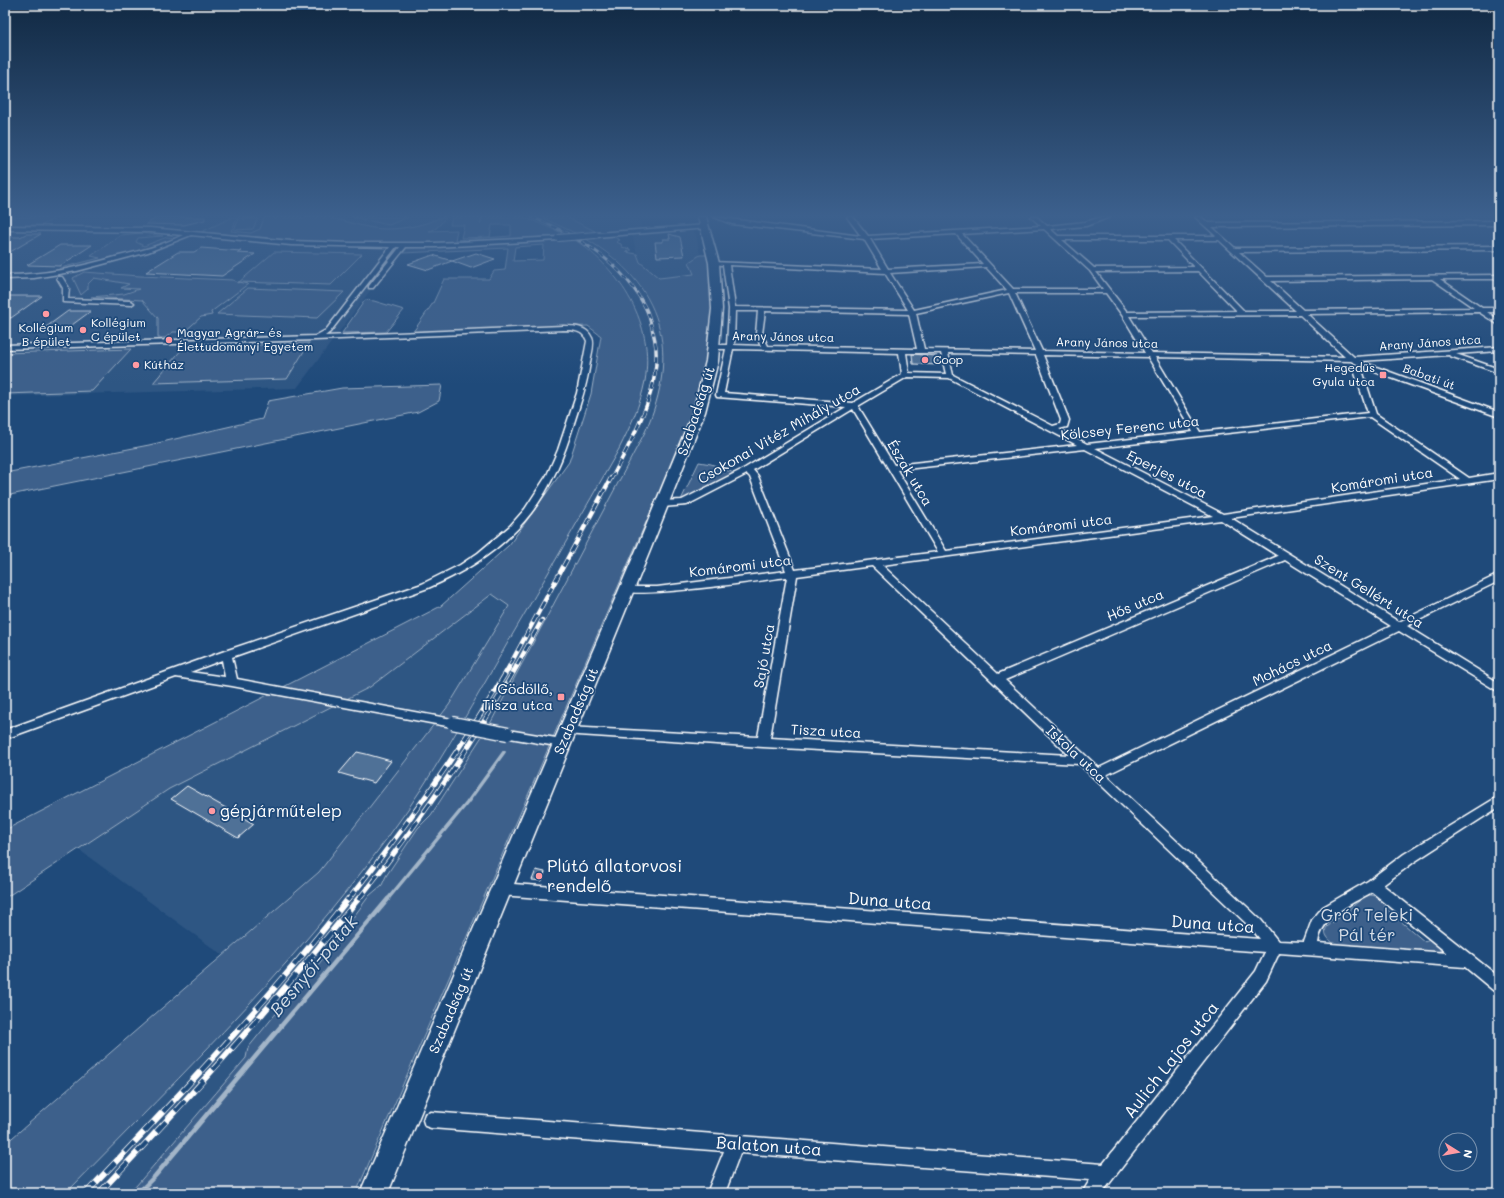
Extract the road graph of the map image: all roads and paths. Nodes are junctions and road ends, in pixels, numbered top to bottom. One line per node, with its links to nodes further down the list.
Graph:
1 (56, 273): 13 (street)
2 (68, 273): 15 (street)
3 (373, 273): 21 (street)
4 (382, 273): 20 (street)
5 (715, 273): 35 (main road, Szabadság út)
6 (727, 273): 23 (street, Szabadság út)
7 (887, 273): 27 (street)
8 (995, 273): 18 (street)
9 (1094, 273): 19 (street)
10 (1203, 273): 29 (street)
11 (1258, 273): 17 (street)
12 (5, 277): 13 (street)
13 (34, 277): 15 (street)
14 (1499, 277): 16 (street)
15 (60, 278): 22 (street)
16 (1434, 278): 17 (street); 25 (street)
17 (1264, 279): 28 (street)
18 (1011, 291): 19 (street); 27 (street); 42 (street)
19 (1108, 291): 30 (street)
20 (363, 296): 21 (street); 32 (street)
21 (355, 297): 33 (street)
22 (131, 303)
23 (732, 309): 24 (street); 36 (street, Szabadság út)
24 (762, 309): 27 (street); 37 (street)
25 (1481, 310): 26 (street); 28 (street); 31 (street)
26 (1499, 310)
27 (912, 312): 40 (street)
28 (1300, 312): 29 (street); 45 (street)
29 (1242, 313): 30 (street)
30 (1126, 314): 44 (street)
31 (1499, 323)
32 (330, 337): 33 (street); 69 (street)
33 (315, 338): 34 (street)
34 (5, 347)
35 (714, 347): 36 (street, Arany János utca); 60 (main road, Szabadság út)
36 (730, 347): 37 (street, Arany János utca); 50 (street, Szabadság út)
37 (766, 348): 39 (street, Arany János utca)
38 (1499, 349): 43 (street, Arany János utca)
39 (902, 350): 40 (street, Arany János utca); 48 (street)
40 (922, 351): 41 (street, Arany János utca)
41 (944, 351): 42 (street, Arany János utca); 49 (street)
42 (1039, 353): 44 (street, Arany János utca); 53 (street)
43 (1446, 353): 45 (street, Arany János utca); 47 (street)
44 (1151, 355): 45 (street, Arany János utca); 54 (street)
45 (1352, 359): 46 (street, Babati út)
46 (1363, 365): 51 (street); 52 (street, Babati út)
47 (1499, 371)
48 (906, 375): 49 (street); 50 (street, Csokonai Vitéz Mihály utca)
49 (950, 376): 53 (street, Eperjes utca)
50 (854, 405): 56 (street, Észak utca); 57 (street, Csokonai Vitéz Mihály utca)
51 (1372, 415): 54 (street, Kölcsey Ferenc utca); 59 (street)
52 (1499, 415)
53 (1054, 429): 55 (street, Eperjes utca)
54 (1196, 433): 55 (street, Kölcsey Ferenc utca)
55 (1084, 446): 56 (street, Kölcsey Ferenc utca); 61 (street, Eperjes utca)
56 (892, 468): 62 (street, Észak utca)
57 (748, 470): 60 (street, Csokonai Vitéz Mihály utca); 65 (street)
58 (1499, 476): 59 (street, Komáromi utca)
59 (1468, 481): 61 (street, Komáromi utca)
60 (662, 504): 67 (main road, Szabadság út)
61 (1224, 518): 62 (street, Komáromi utca); 63 (street, Szent Gellért utca)
62 (944, 555): 64 (street, Komáromi utca)
63 (1284, 556): 68 (street, Szent Gellért utca); 71 (street, Hős utca)
64 (875, 564): 65 (street, Komáromi utca); 71 (street, Iskola utca)
65 (792, 574): 67 (street, Komáromi utca); 76 (street, Sajó utca)
66 (1499, 577): 68 (street, Mohács utca)
67 (626, 590): 75 (main road, Szabadság út)
68 (1400, 627): 73 (street, Szent Gellért utca); 78 (street, Mohács utca)
69 (226, 655): 70 (street); 72 (street)
70 (177, 674): 72 (street, Tisza utca); 74 (street)
71 (997, 679): 77 (street, Iskola utca)
72 (232, 682): 75 (street, Tisza utca, bridge)
73 (1499, 688)
74 (5, 735)
75 (565, 737): 76 (street, Tisza utca); 81 (main road, Szabadság út)
76 (763, 743): 77 (street, Tisza utca)
77 (1083, 760): 78 (street, Iskola utca)
78 (1098, 774): 82 (street, Iskola utca)
79 (1499, 801): 80 (street)
80 (1373, 885): 83 (street); 84 (street)
81 (501, 889): 82 (street, Duna utca); 89 (main road, Szabadság út)
82 (1276, 947): 83 (street); 88 (street, Aulich Lajos utca)
83 (1310, 950): 84 (street)
84 (1467, 961): 85 (street)
85 (1499, 986)
86 (431, 1120): 87 (street, Balaton utca)
87 (735, 1144): 88 (street, Balaton utca); 90 (street)
88 (1108, 1173): 91 (street, Aulich Lajos utca)
89 (374, 1193)
90 (716, 1193)
91 (1091, 1193)

